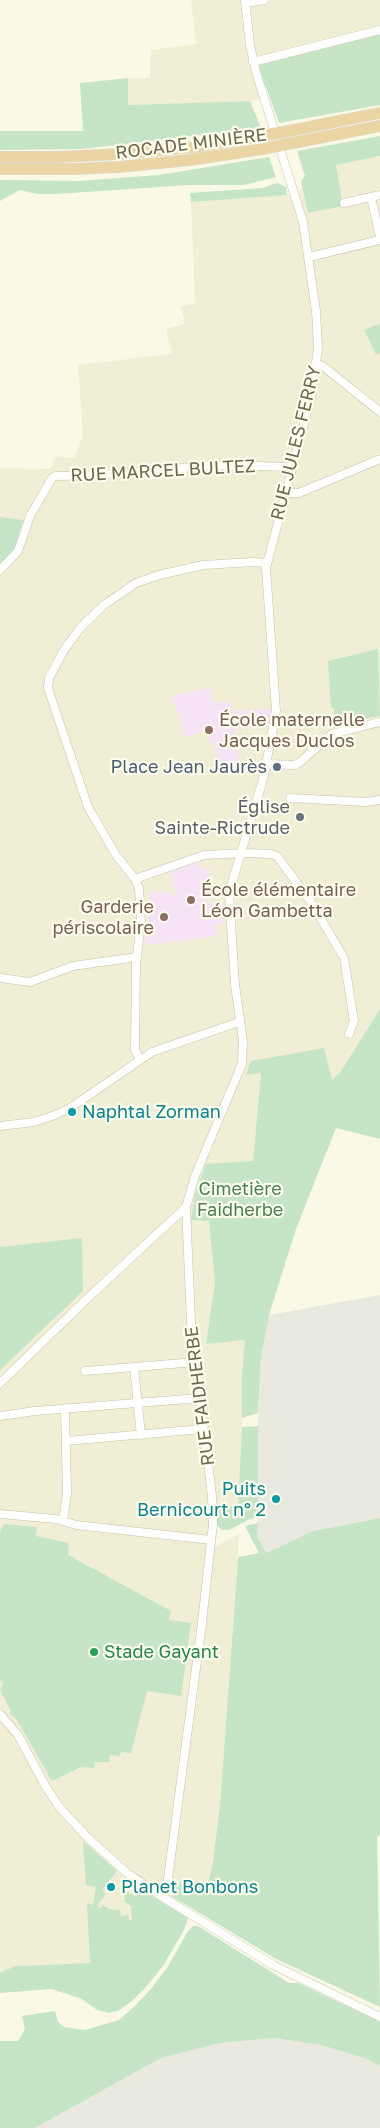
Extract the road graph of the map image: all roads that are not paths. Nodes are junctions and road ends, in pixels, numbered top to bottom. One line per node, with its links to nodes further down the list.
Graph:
1 (264, 0): 2 (street)
2 (245, 2): 4 (street, RUE JULES FERRY)
3 (380, 30): 4 (street)
4 (253, 62): 13 (street, RUE JULES FERRY)
5 (380, 113): 7 (highway, ROCADE MINIÈRE, bridge)
6 (380, 126): 8 (highway, ROCADE MINIÈRE, bridge)
7 (0, 157)
8 (0, 169)
9 (380, 196): 10 (street)
10 (371, 197): 11 (street); 12 (street)
11 (344, 203)
12 (380, 239): 13 (street)
13 (309, 256): 14 (street, RUE JULES FERRY)
14 (316, 364): 15 (street); 17 (street, RUE JULES FERRY)
15 (380, 412)
16 (380, 459): 18 (street)
17 (292, 467): 18 (street, RUE JULES FERRY); 20 (street, RUE MARCEL BULTEZ)
18 (285, 493): 19 (street, RUE JULES FERRY)
19 (266, 563): 22 (street, RUE JULES FERRY); 26 (street)
20 (0, 570)
21 (380, 722): 22 (street)
22 (267, 764): 25 (street)
23 (290, 798): 24 (street)
24 (380, 800)
25 (240, 853): 26 (street); 29 (street, RUE FAIDHERBE); 30 (street)
26 (135, 879): 27 (street)
27 (137, 957): 28 (street); 31 (street)
28 (0, 978)
29 (239, 1022): 31 (street); 33 (street, RUE FAIDHERBE)
30 (349, 1034)
31 (140, 1060): 32 (street)
32 (0, 1126)
33 (186, 1207): 34 (street, RUE FAIDHERBE); 37 (street)
34 (196, 1362): 35 (street); 38 (street, RUE FAIDHERBE)
35 (134, 1367): 36 (street); 39 (street)
36 (85, 1371)
37 (0, 1383)
38 (200, 1398): 39 (street); 42 (street, RUE FAIDHERBE)
39 (138, 1403): 40 (street); 43 (street)
40 (65, 1408): 41 (street); 44 (street)
41 (0, 1416)
42 (204, 1429): 43 (street); 47 (street, RUE FAIDHERBE)
43 (141, 1435): 44 (street)
44 (66, 1441): 46 (street)
45 (0, 1514): 46 (street)
46 (63, 1521): 47 (street)
47 (212, 1540): 49 (street, RUE FAIDHERBE)
48 (0, 1714): 49 (street)
49 (161, 1896): 50 (street)
50 (380, 2017)

